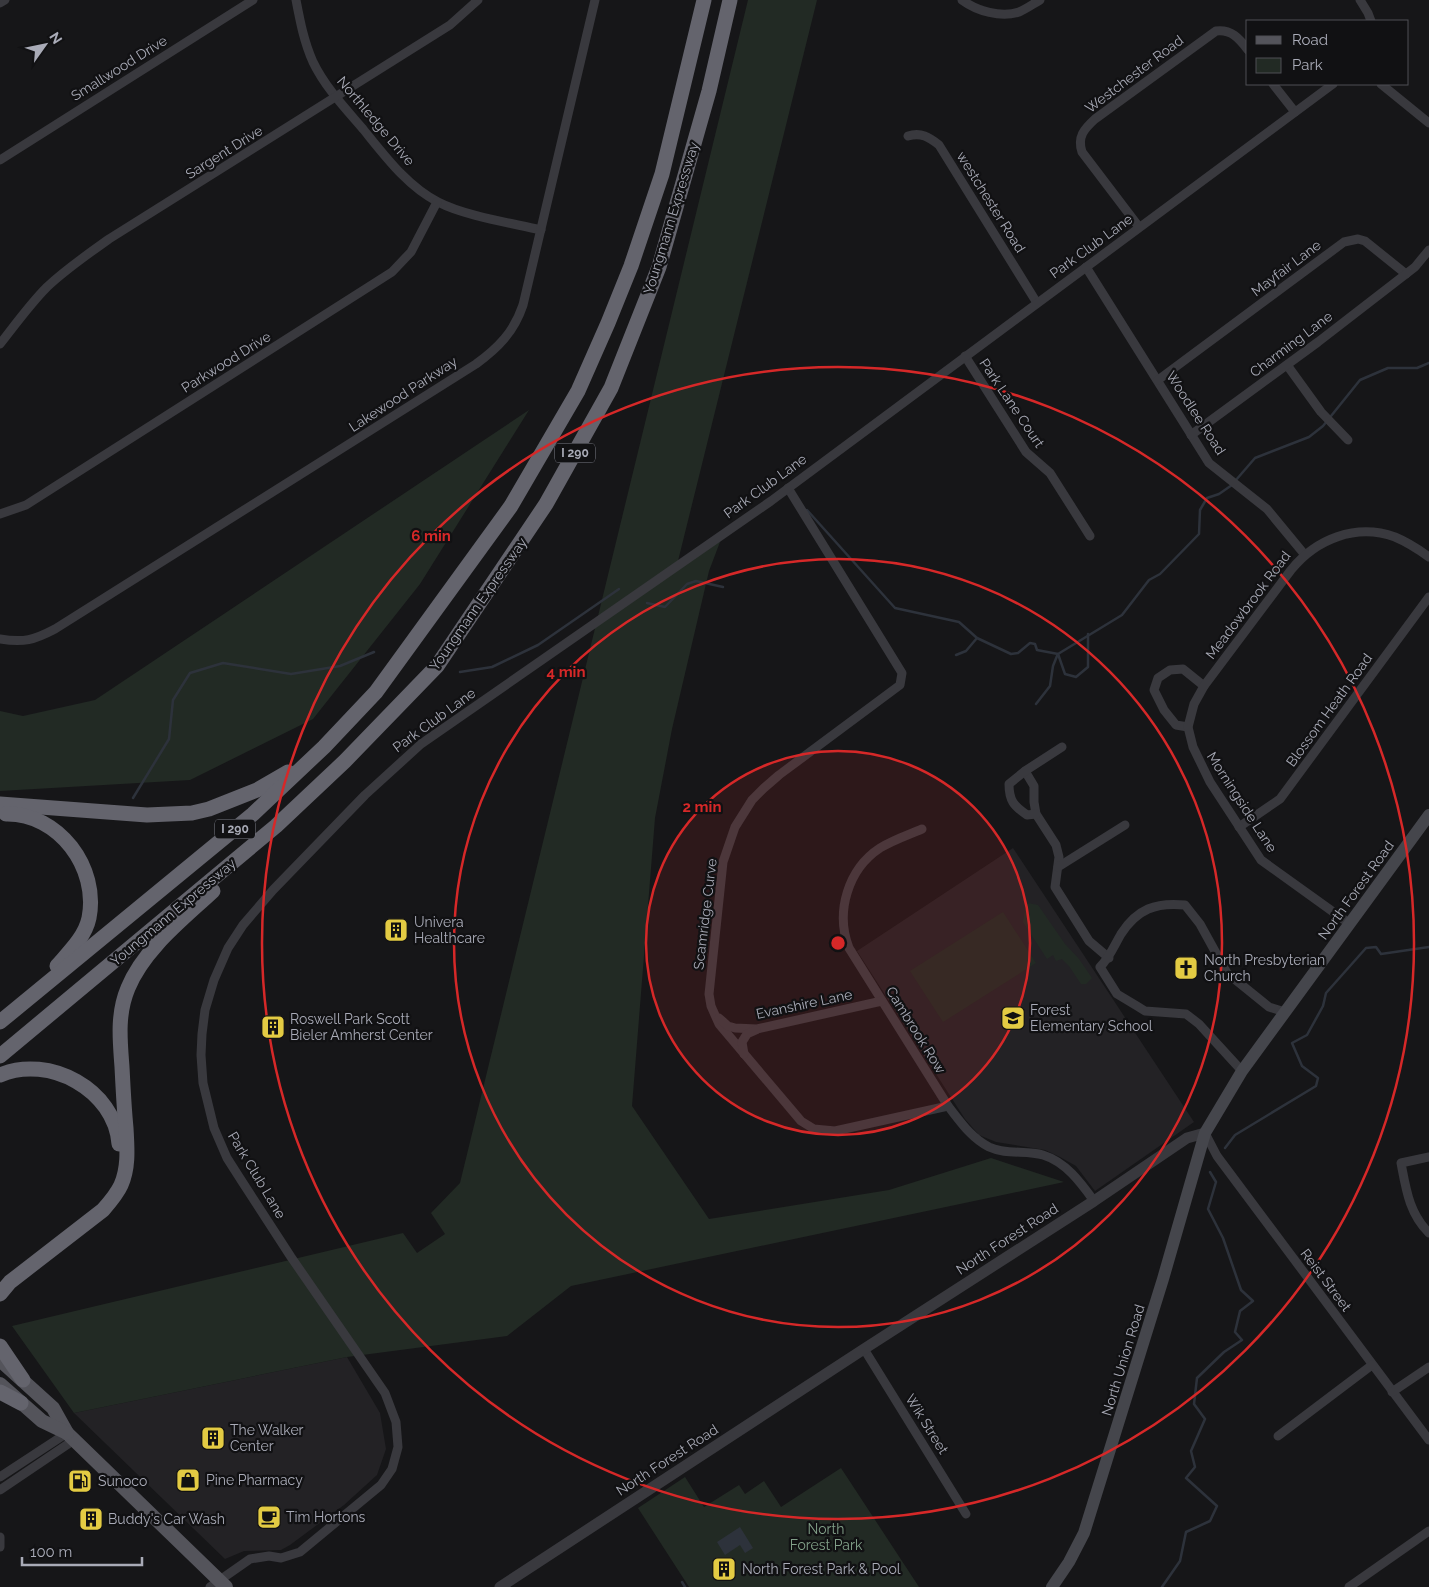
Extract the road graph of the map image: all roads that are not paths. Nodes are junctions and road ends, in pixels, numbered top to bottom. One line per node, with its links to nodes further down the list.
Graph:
1 (5, 0): 11 (street)
2 (253, 0): 21 (street, Smallwood Drive)
3 (296, 0): 17 (street, Northledge Drive)
4 (478, 0): 17 (street, Sargent Drive)
5 (595, 0): 24 (street, Lakewood Parkway)
6 (704, 0): 44 (highway, Youngmann Expressway / I 290)
7 (730, 0): 52 (highway, Youngmann Expressway / I 290)
8 (962, 0): 9 (street)
9 (1040, 0)
10 (1360, 0): 12 (street)
11 (0, 3)
12 (1371, 20)
13 (1246, 48): 23 (street, Westchester Road)
14 (1274, 85): 18 (street)
15 (1331, 85): 18 (street, Park Club Lane)
16 (1382, 85): 19 (street)
17 (336, 98): 22 (street, Northledge Drive); 29 (street, Sargent Drive)
18 (1295, 112): 23 (street, Park Club Lane)
19 (1429, 123)
20 (908, 136): 28 (street, westchester Road)
21 (0, 160)
22 (437, 202): 24 (street, Northledge Drive); 36 (street, Parkwood Drive)
23 (1139, 227): 26 (street, Park Club Lane)
24 (541, 230): 41 (street, Lakewood Parkway)
25 (1429, 250): 27 (street)
26 (1086, 267): 28 (street, Park Club Lane); 32 (street, Woodlee Road)
27 (1406, 274): 31 (street, Charming Lane); 32 (street, Mayfair Lane)
28 (1037, 303): 30 (street, Park Club Lane)
29 (0, 344)
30 (965, 356): 35 (street, Park Club Lane); 37 (street, Park Lane Court)
31 (1287, 365): 33 (street, Charming Lane); 34 (street)
32 (1158, 380): 33 (street, Woodlee Road)
33 (1191, 435): 38 (street, Woodlee Road)
34 (1348, 440)
35 (788, 488): 60 (street, Scamridge Curve); 94 (street, Park Club Lane)
36 (0, 514)
37 (1090, 536)
38 (1305, 554): 39 (street, Meadowbrook Road); 42 (street, Meadowbrook Road)
39 (1429, 557)
40 (1429, 597): 53 (street, Blossom Heath Road)
41 (0, 639)
42 (1204, 686): 43 (street, Morningside Lane); 43 (street)
43 (1188, 727): 53 (street, Morningside Lane)
44 (324, 747): 47 (highway); 58 (highway, Youngmann Expressway / I 290)
45 (1062, 747): 46 (street)
46 (1025, 771): 49 (street); 49 (street)
47 (0, 804)
48 (0, 814): 58 (highway)
49 (1036, 814): 55 (street)
50 (1429, 815): 56 (main road, North Forest Road)
51 (1124, 825): 55 (street)
52 (276, 826): 65 (highway, Youngmann Expressway / I 290); 74 (highway)
53 (1239, 827): 56 (street, Morningside Lane)
54 (922, 829): 59 (street, Cambrook Row)
55 (1058, 868): 57 (street)
56 (1350, 924): 61 (main road, North Forest Road)
57 (1109, 958): 61 (street); 66 (street)
58 (34, 994): 62 (highway, Youngmann Expressway / I 290)
59 (882, 1001): 63 (street, Evanshire Lane); 68 (street, Cambrook Row)
60 (711, 1006): 63 (street, Evanshire Lane); 64 (street, Scamridge Curve)
61 (1285, 1012): 66 (main road, North Forest Road)
62 (0, 1022)
63 (757, 1029): 64 (street)
64 (744, 1054): 68 (street, Scamridge Curve)
65 (0, 1056)
66 (1242, 1071): 69 (main road, North Forest Road)
67 (0, 1075): 73 (highway)
68 (948, 1106): 71 (street, Cambrook Row)
69 (1205, 1133): 71 (street, North Forest Road); 78 (street, Reist Street); 96 (main road, North Union Road)
70 (1429, 1157): 72 (street)
71 (1094, 1201): 76 (street, North Forest Road)
72 (1429, 1233)
73 (0, 1282)
74 (0, 1294)
75 (0, 1346): 80 (highway)
76 (864, 1349): 90 (street, Wik Street); 95 (street, North Forest Road)
77 (0, 1360): 80 (main road)
78 (1372, 1364): 83 (street, Reist Street); 86 (street)
79 (1429, 1367): 83 (street)
80 (23, 1380): 85 (main road)
81 (0, 1384): 84 (main road)
82 (0, 1392): 84 (highway)
83 (1392, 1392): 87 (street, Reist Street)
84 (21, 1403): 85 (main road)
85 (70, 1436): 88 (street); 89 (street); 94 (main road)
86 (1278, 1436)
87 (1429, 1440)
88 (0, 1477)
89 (0, 1490)
90 (966, 1514)
91 (1429, 1531): 97 (street)
92 (0, 1537): 93 (street)
93 (0, 1547)
94 (219, 1585)
95 (500, 1587)
96 (1052, 1587)
97 (1349, 1587)

